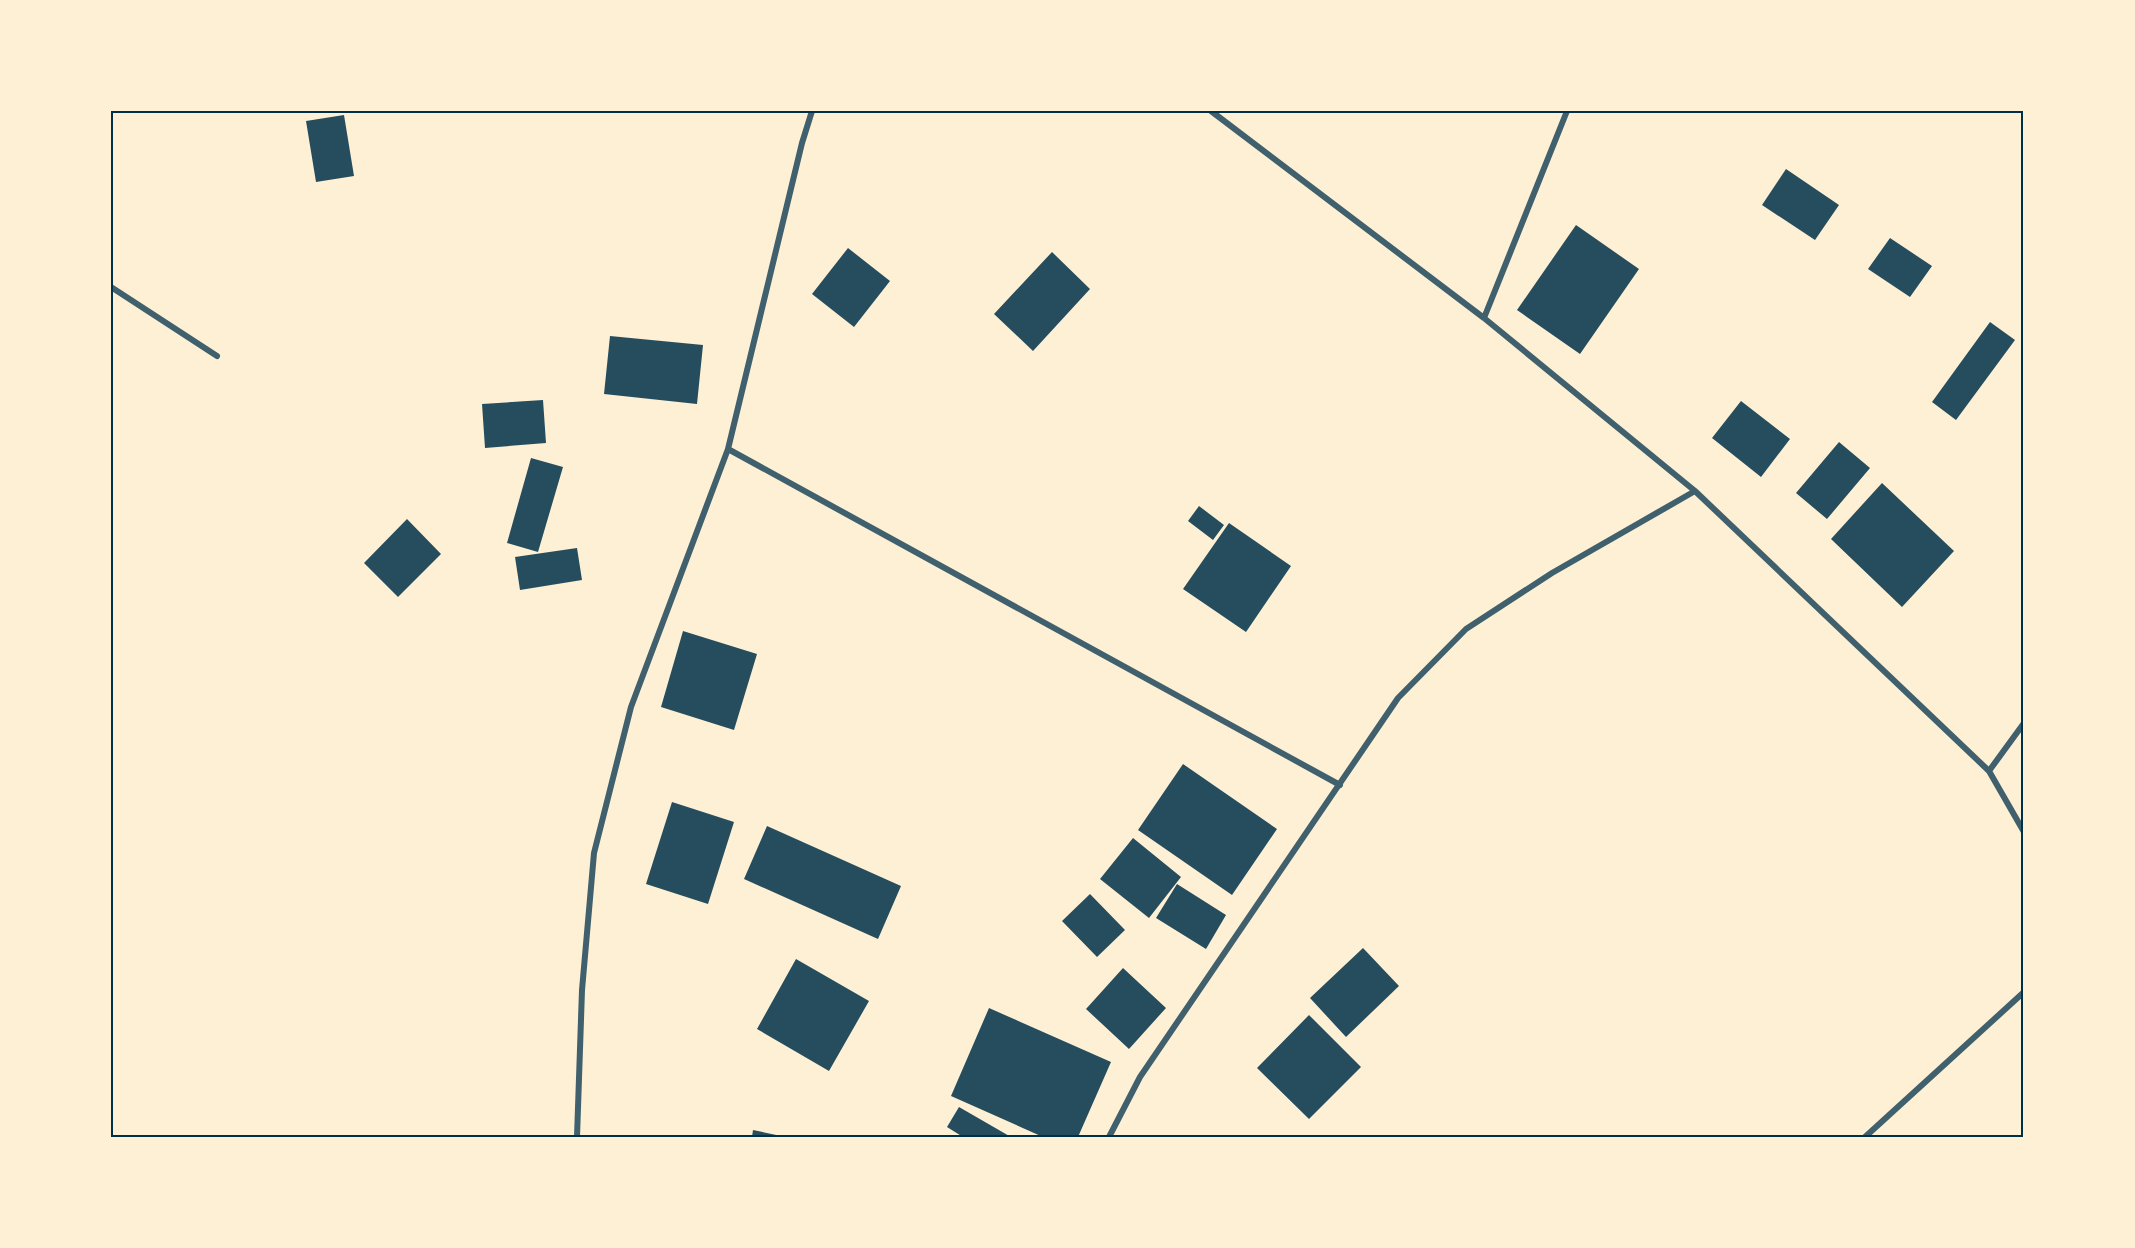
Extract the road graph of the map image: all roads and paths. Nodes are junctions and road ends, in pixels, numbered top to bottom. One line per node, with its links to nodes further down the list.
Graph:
1 (812, 111): 7 (street)
2 (1211, 111): 5 (street)
3 (1567, 111): 5 (street)
4 (111, 287): 6 (street)
5 (1484, 318): 8 (street)
6 (217, 356)
7 (728, 449): 11 (street); 14 (street)
8 (1695, 491): 10 (street); 11 (street)
9 (2024, 723): 10 (street)
10 (1989, 771): 12 (street)
11 (1340, 785): 15 (street)
12 (2024, 832)
13 (2024, 992): 16 (street)
14 (577, 1137)
15 (1109, 1137)
16 (1865, 1137)

